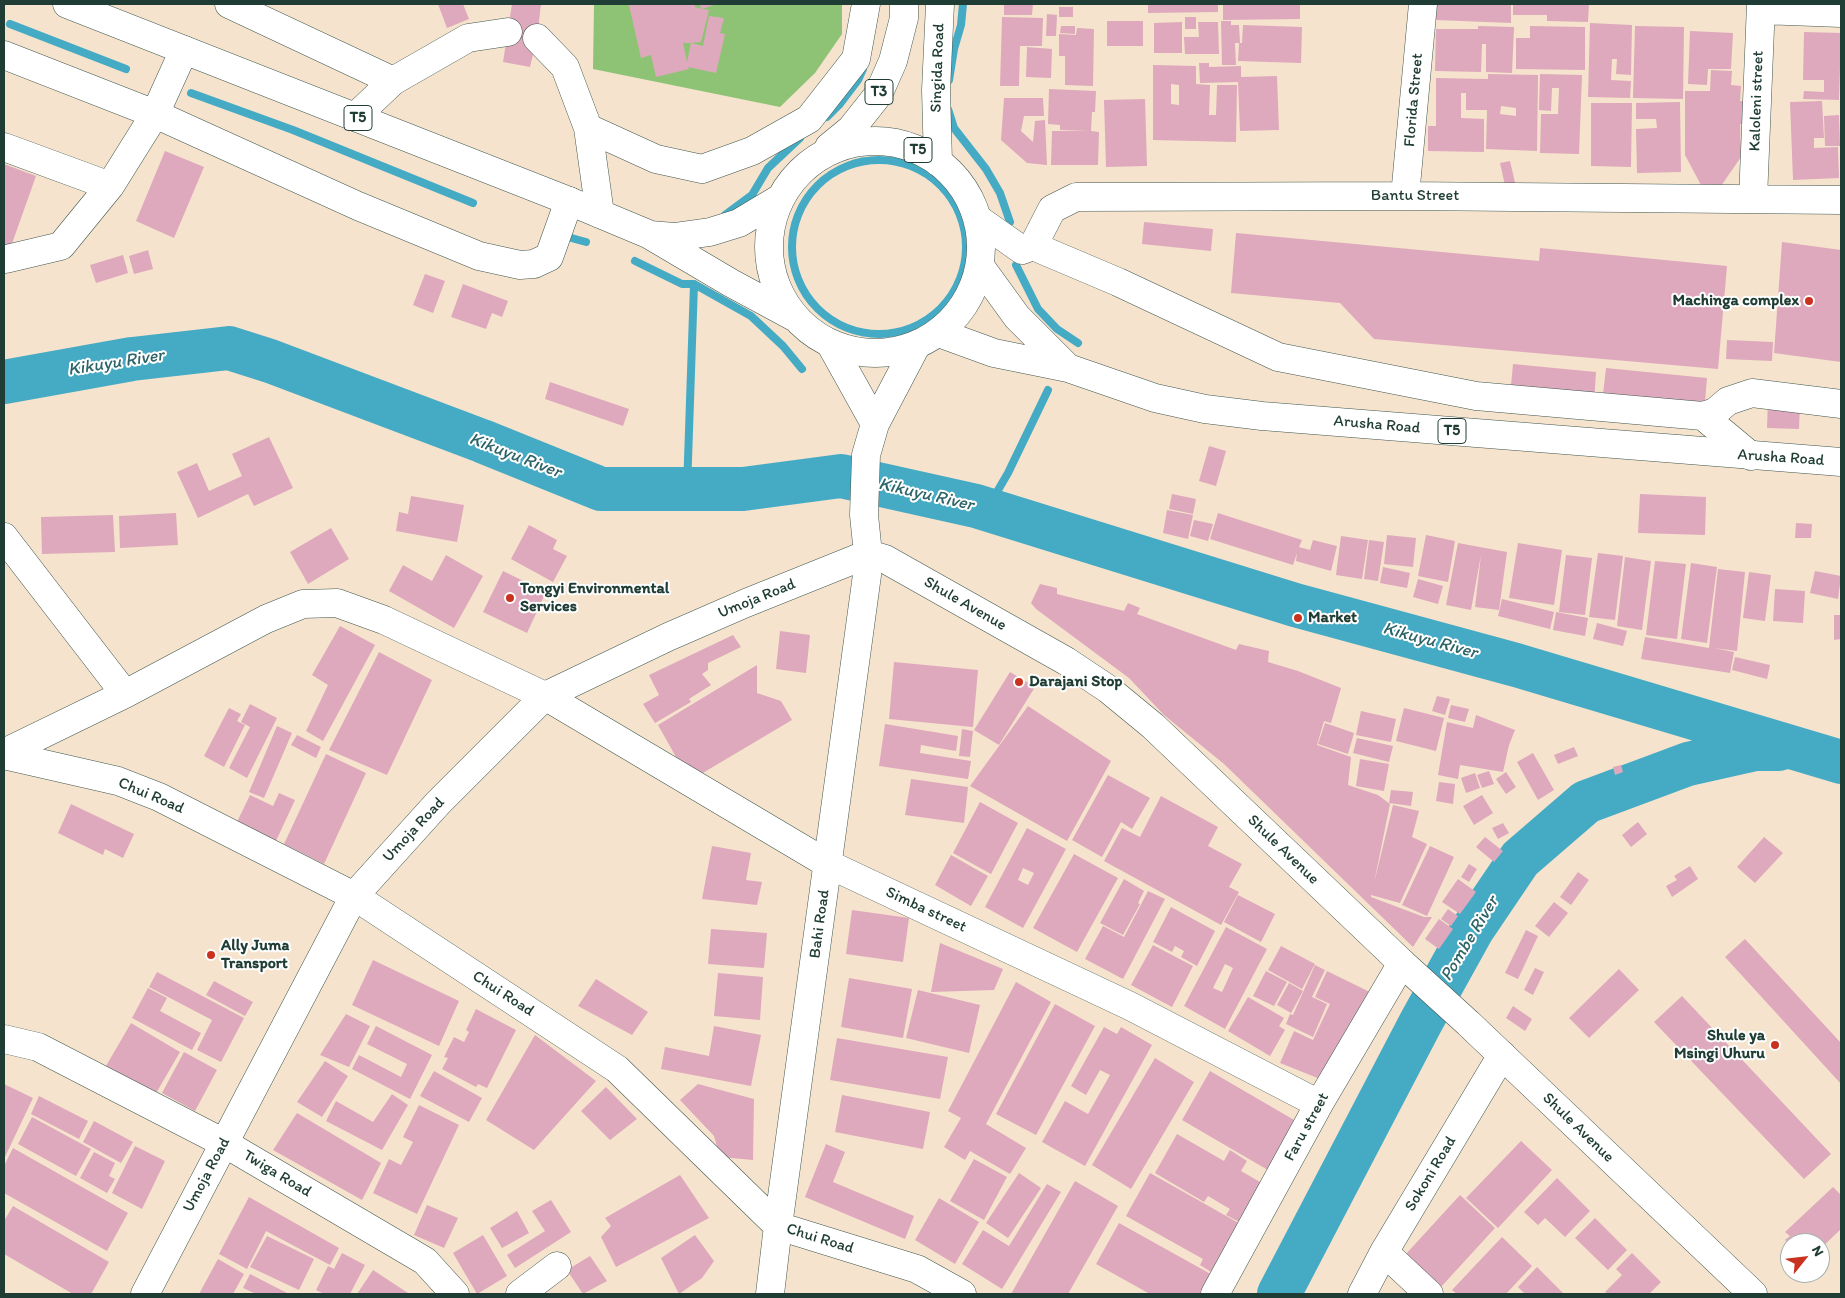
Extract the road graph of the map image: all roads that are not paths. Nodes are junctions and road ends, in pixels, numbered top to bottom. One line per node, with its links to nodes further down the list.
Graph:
1 (67, 4): 11 (main road, T5)
2 (229, 4): 13 (main road)
3 (866, 4): 16 (main road)
4 (904, 4): 18 (main road, T3)
5 (940, 4): 19 (main road, Singida Road)
6 (1423, 4): 21 (main road, Florida Street)
7 (1761, 7): 8 (main road); 23 (main road, Kaloleni street)
8 (1841, 13)
9 (508, 32): 13 (main road)
10 (537, 38): 16 (main road)
11 (184, 50): 14 (main road); 15 (main road, T5)
12 (4, 55): 14 (main road)
13 (393, 81): 15 (main road)
14 (156, 114): 20 (main road); 25 (main road)
15 (355, 117): 25 (main road, T5)
16 (588, 128): 26 (main road)
17 (4, 147): 20 (main road)
18 (816, 157): 19 (main road, T5); 22 (main road, T5)
19 (938, 162): 27 (main road, T5)
20 (110, 186): 30 (main road)
21 (1405, 196): 23 (main road, Bantu Street); 29 (main road, Bantu Street)
22 (779, 199): 28 (main road, T5); 32 (main road, T5)
23 (1753, 199): 24 (main road, Bantu Street)
24 (1841, 200)
25 (569, 201): 26 (main road, T5)
26 (600, 214): 28 (main road, T5)
27 (978, 219): 29 (main road); 31 (main road, T5)
28 (648, 234): 32 (main road, T5)
29 (1033, 246): 37 (main road)
30 (6, 259)
31 (980, 266): 33 (main road, T5); 35 (main road, T5)
32 (794, 317): 34 (main road, T5)
33 (928, 339): 34 (main road, T5); 35 (main road, T5); 38 (main road)
34 (831, 344): 38 (main road)
35 (1068, 368): 39 (main road, Arusha Road / T5)
36 (1841, 404): 37 (main road)
37 (1703, 416): 39 (main road)
38 (875, 424): 42 (main road)
39 (1751, 456): 40 (main road, Arusha Road / T5)
40 (1841, 462)
41 (4, 537): 43 (main road)
42 (868, 554): 44 (main road, Umoja Road); 46 (main road, Bahi Road); 48 (main road, Shule Avenue)
43 (125, 694): 44 (main road, Simba street); 45 (main road, Simba street)
44 (544, 696): 46 (main road, Simba street); 47 (main road, Umoja Road)
45 (4, 754): 47 (main road, Chui Road)
46 (828, 864): 51 (main road, Simba street); 53 (main road, Bahi Road)
47 (354, 896): 52 (main road, Umoja Road); 53 (main road, Chui Road)
48 (1402, 962): 50 (main road, Shule Avenue); 51 (main road, Faru street)
49 (4, 1039): 52 (main road, Twiga Road)
50 (1502, 1055): 54 (main road, Sokoni Road); 64 (main road, Shule Avenue)
51 (1319, 1104): 61 (main road, Faru street)
52 (224, 1143): 56 (main road, Umoja Road); 57 (main road, Twiga Road)
53 (778, 1226): 59 (main road, Bahi Road); 60 (main road, Chui Road)
54 (1384, 1252): 62 (main road, Sokoni Road); 63 (main road)
55 (557, 1266): 58 (main road)
56 (145, 1294)
57 (455, 1294)
58 (520, 1294)
59 (770, 1294)
60 (962, 1294)
61 (1216, 1294)
62 (1362, 1294)
63 (1429, 1294)
64 (1754, 1294)

